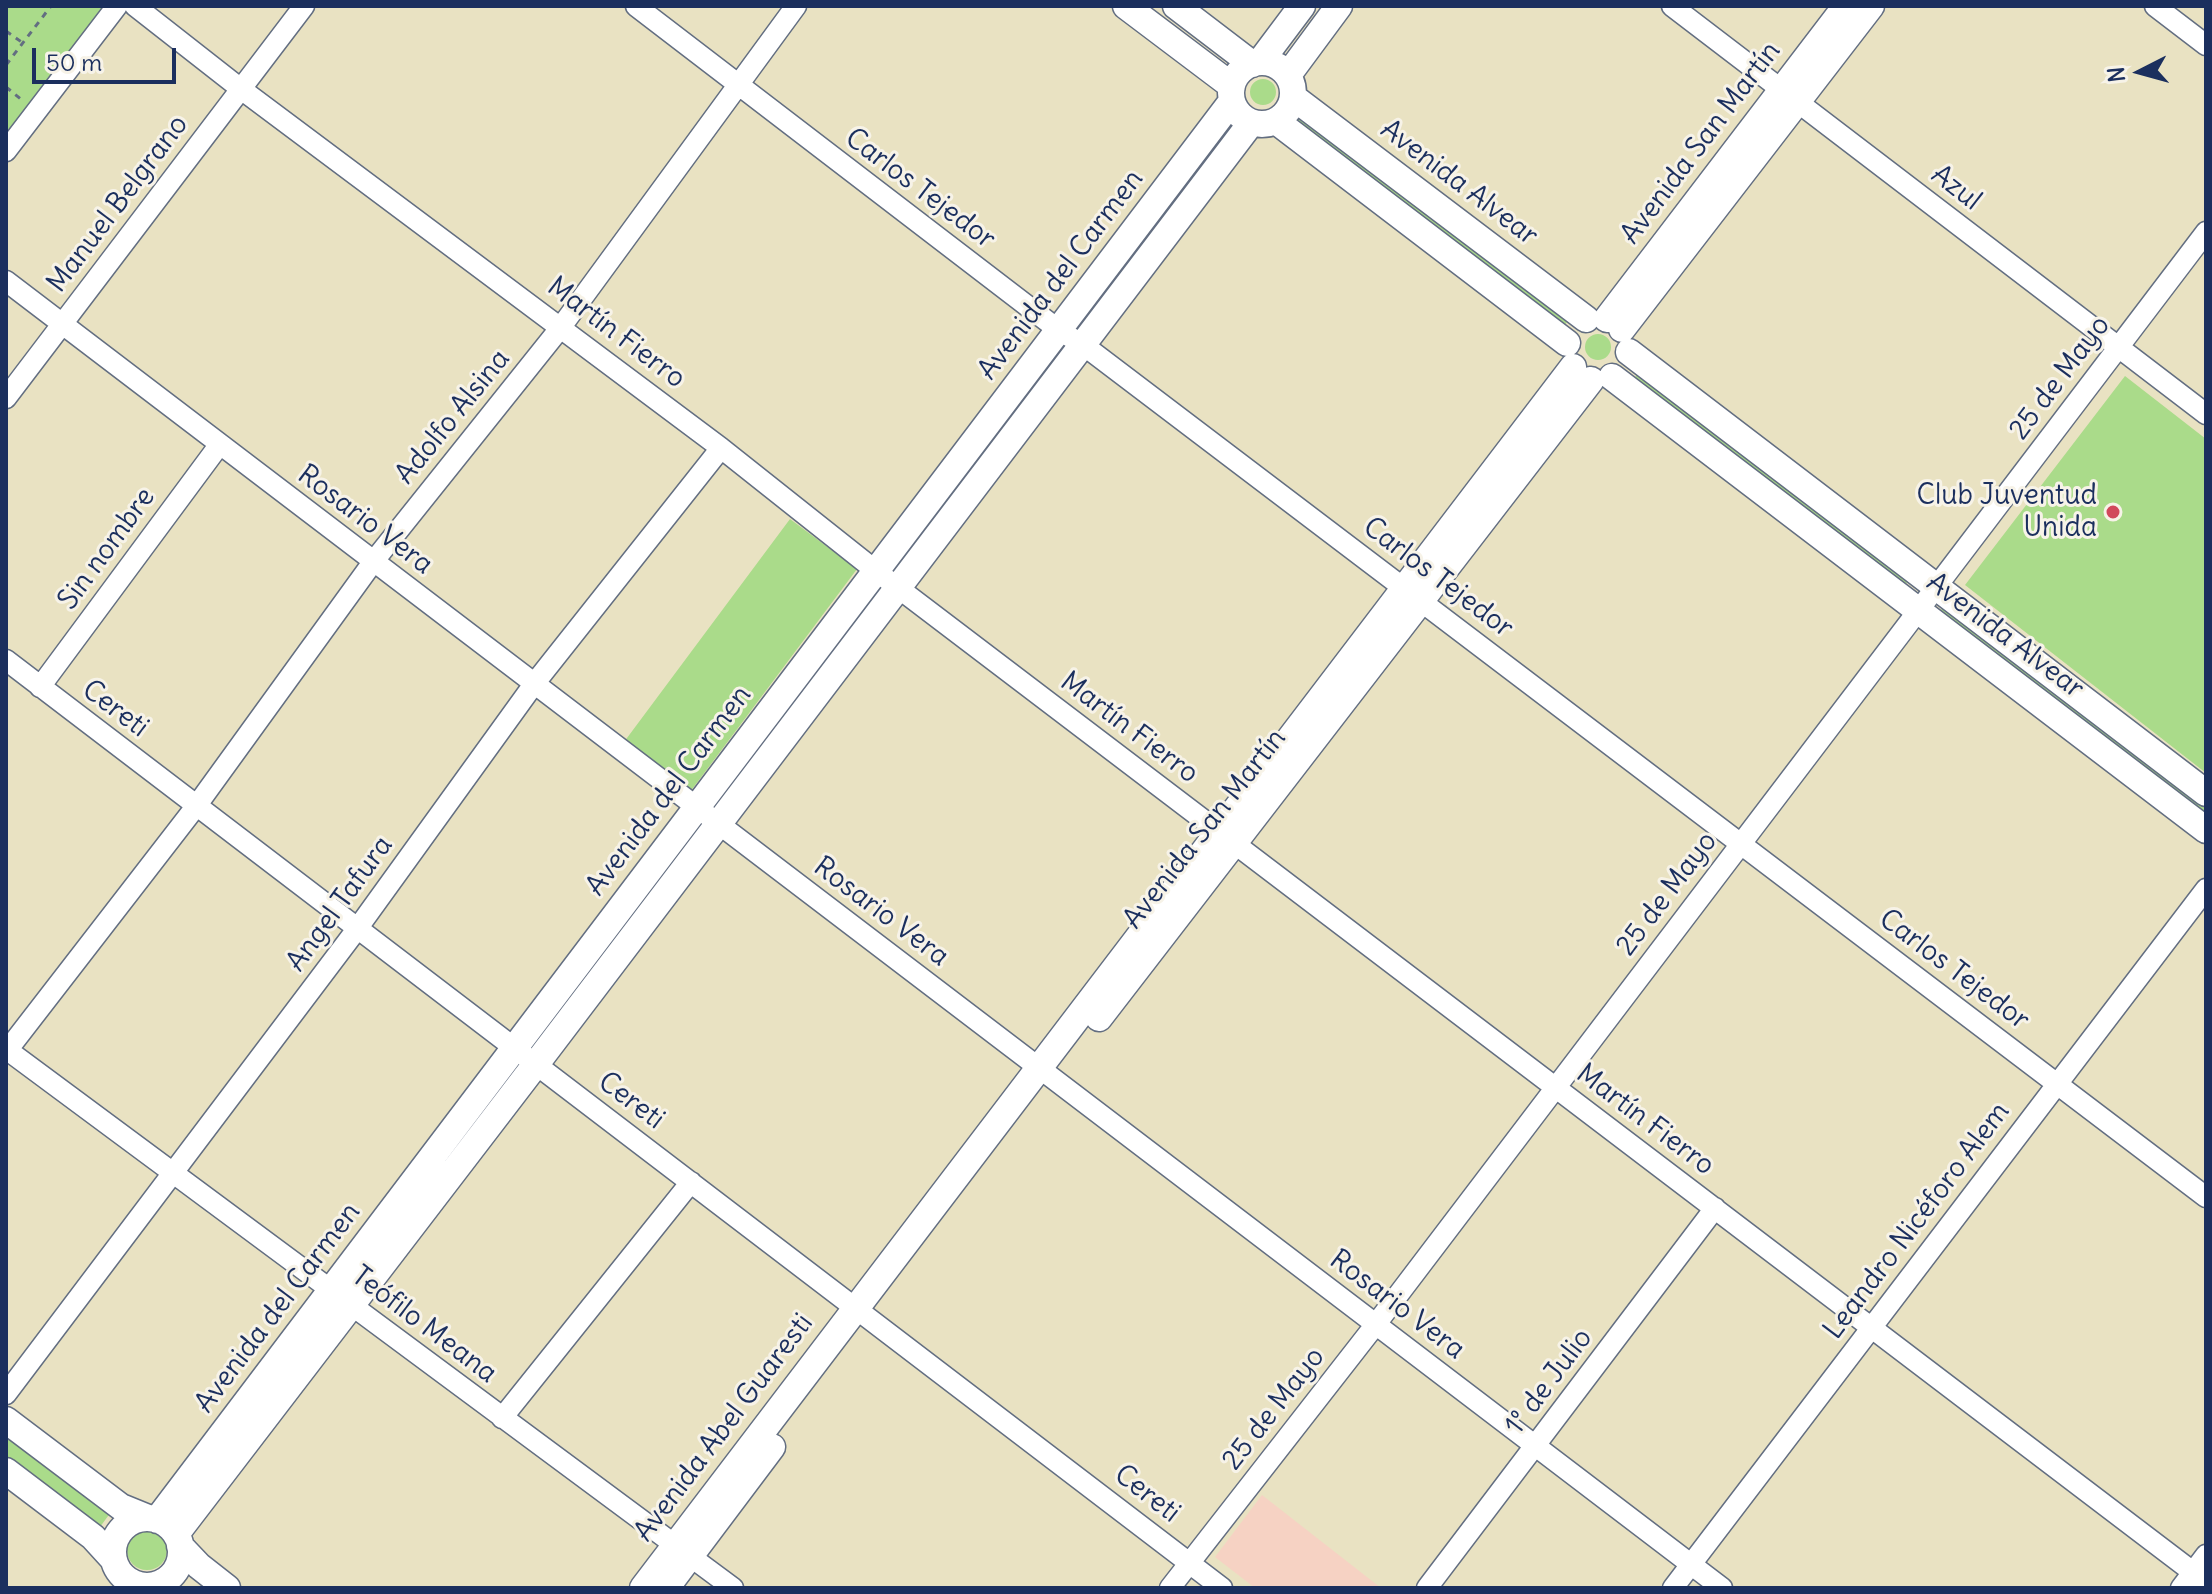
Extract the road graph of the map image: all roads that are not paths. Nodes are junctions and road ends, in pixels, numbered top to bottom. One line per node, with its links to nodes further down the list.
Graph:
1 (117, 6): 22 (street)
2 (135, 6): 18 (street, Martín Fierro)
3 (304, 6): 18 (street, Manuel Belgrano)
4 (636, 6): 16 (street, Carlos Tejedor)
5 (796, 6): 16 (street, Adolfo Alsina)
6 (1126, 6): 19 (main road)
7 (1176, 6): 15 (main road)
8 (1302, 6): 15 (main road)
9 (1339, 6): 17 (main road)
10 (1672, 6): 20 (street, Azul)
11 (1846, 6): 20 (main road, Avenida San Martín)
12 (1871, 6): 20 (main road, Avenida San Martín)
13 (2155, 6): 14 (street)
14 (2206, 45)
15 (1256, 63): 17 (main road); 19 (main road)
16 (737, 85): 26 (street, Adolfo Alsina); 28 (street, Carlos Tejedor)
17 (1291, 86): 21 (main road); 27 (main road, Avenida Alvear)
18 (241, 89): 25 (street, Manuel Belgrano); 26 (street, Martín Fierro)
19 (1232, 93): 21 (main road); 28 (main road, Avenida del Carmen)
20 (1790, 95): 27 (main road); 29 (street, Azul)
21 (1264, 122): 28 (main road, Avenida del Carmen); 30 (main road, Avenida Alvear)
22 (6, 151)
23 (2206, 232): 29 (street, 25 de Mayo)
24 (6, 281): 25 (street, Rosario Vera)
25 (62, 324): 31 (street, Manuel Belgrano); 33 (street, Rosario Vera)
26 (561, 327): 34 (street, Martín Fierro); 35 (street, Adolfo Alsina)
27 (1611, 330): 30 (main road); 30 (main road); 37 (main road, Avenida Alvear)
28 (1071, 338): 36 (main road, Avenida del Carmen); 38 (main road, Avenida del Carmen); 39 (street, Carlos Tejedor)
29 (2118, 348): 32 (street, Azul); 37 (street, 25 de Mayo)
30 (1586, 367): 39 (main road, Avenida San Martín); 40 (main road, Avenida Alvear)
31 (6, 398)
32 (2206, 414)
33 (220, 444): 35 (street, Rosario Vera); 43 (street, Sin nombre)
34 (721, 448): 36 (street, Martín Fierro); 42 (street, Angel Tafura)
35 (373, 562): 42 (street, Rosario Vera); 45 (street, Adolfo Alsina)
36 (876, 571): 38 (street, Martín Fierro); 46 (main road, Avenida del Carmen)
37 (1936, 586): 40 (street, 25 de Mayo); 44 (main road, Avenida Alvear)
38 (898, 588): 47 (main road, Avenida del Carmen); 49 (street, Martín Fierro)
39 (1412, 594): 49 (main road, Avenida San Martín); 50 (street, Carlos Tejedor)
40 (1918, 610): 48 (main road, Avenida Alvear); 50 (street, 25 de Mayo)
41 (6, 660): 43 (street, Cereti)
42 (534, 684): 46 (street, Rosario Vera); 52 (street, Angel Tafura)
43 (40, 687): 45 (street, Cereti)
44 (2206, 793)
45 (197, 805): 52 (street, Cereti); 53 (street, Adolfo Alsina)
46 (697, 808): 47 (street, Rosario Vera); 54 (main road, Avenida del Carmen)
47 (719, 824): 54 (main road, Avenida del Carmen); 55 (street, Rosario Vera)
48 (2206, 830)
49 (1226, 837): 55 (main road, Avenida San Martín); 57 (street, Martín Fierro)
50 (1741, 843): 56 (street, Carlos Tejedor); 57 (street, 25 de Mayo)
51 (2206, 889): 56 (street, Leandro Nicéforo Alem)
52 (357, 929): 54 (street, Cereti); 58 (street, Angel Tafura)
53 (7, 1050): 58 (street, Teófilo Meana)
54 (526, 1056): 59 (street, Cereti); 62 (main road, Avenida del Carmen)
55 (1046, 1072): 63 (main road, Avenida San Martín); 64 (street, Rosario Vera)
56 (2057, 1084): 60 (street, Carlos Tejedor); 65 (street, Leandro Nicéforo Alem)
57 (1556, 1087): 61 (street, Martín Fierro); 64 (street, 25 de Mayo)
58 (174, 1171): 62 (street, Teófilo Meana); 66 (street, Angel Tafura)
59 (691, 1182): 63 (street, Cereti); 67 (street)
60 (2206, 1197)
61 (1715, 1208): 65 (street, Martín Fierro); 69 (street, 1° de Julio)
62 (341, 1297): 67 (street, Teófilo Meana); 71 (main road, Avenida del Carmen)
63 (863, 1312): 72 (main road, Avenida Abel Guaresti); 74 (street, Cereti)
64 (1376, 1324): 69 (street, Rosario Vera); 74 (street, 25 de Mayo)
65 (1871, 1327): 75 (street, Leandro Nicéforo Alem); 76 (street, Martín Fierro)
66 (6, 1394)
67 (502, 1418): 72 (street, Teófilo Meana)
68 (6, 1420): 71 (main road)
69 (1535, 1446): 75 (street, Rosario Vera); 84 (street, 1° de Julio)
70 (6, 1471): 73 (main road)
71 (165, 1530): 73 (main road); 77 (main road); 78 (main road)
72 (684, 1550): 79 (main road, Avenida Abel Guaresti); 80 (main road, Avenida Abel Guaresti); 81 (street, Teófilo Meana)
73 (114, 1560): 77 (main road)
74 (1190, 1563): 82 (street, 25 de Mayo); 83 (street, Cereti)
75 (1691, 1564): 85 (street, Leandro Nicéforo Alem); 86 (street, Rosario Vera)
76 (2197, 1574)
77 (154, 1587)
78 (227, 1588)
79 (643, 1588)
80 (666, 1588)
81 (733, 1588)
82 (1170, 1588)
83 (1222, 1588)
84 (1427, 1588)
85 (1673, 1588)
86 (1722, 1588)

